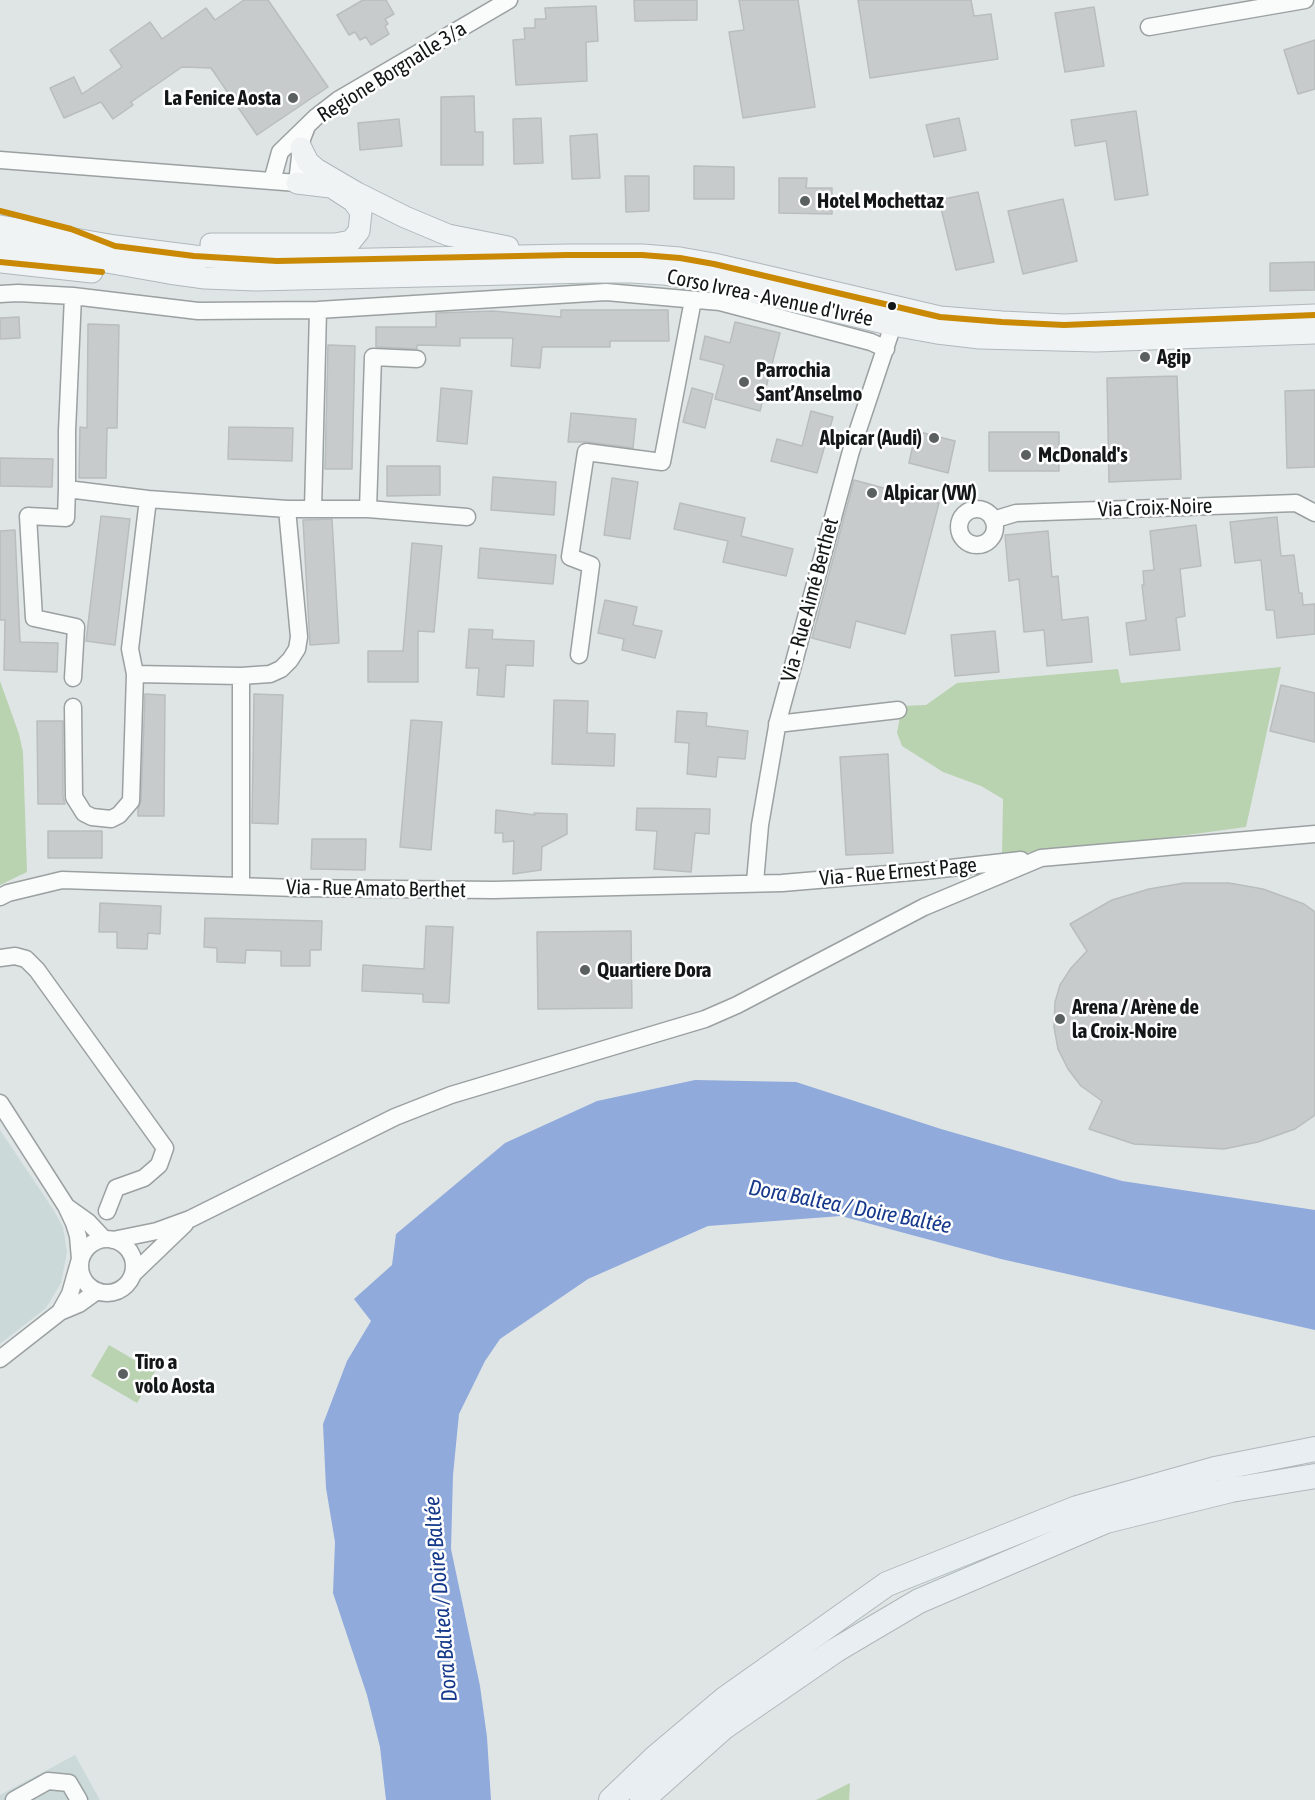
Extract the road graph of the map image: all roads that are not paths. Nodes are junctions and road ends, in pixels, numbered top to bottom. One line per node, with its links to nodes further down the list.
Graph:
1 (509, 0): 4 (street, Regione Borgnalle 3/a)
2 (1305, 0): 3 (street)
3 (1149, 27)
4 (307, 126): 5 (street); 7 (street, Regione Borgnalle 3/a)
5 (301, 148): 8 (street); 10 (main road)
6 (0, 160): 7 (street)
7 (272, 181): 8 (street)
8 (297, 183): 9 (main road)
9 (330, 186): 10 (main road); 14 (main road)
10 (357, 193): 15 (main road)
11 (0, 211): 14 (main road)
12 (0, 226): 14 (main road)
13 (0, 243): 17 (main road)
14 (115, 246): 15 (main road)
15 (568, 255): 22 (main road)
16 (0, 262): 17 (main road)
17 (169, 273): 23 (main road, Corso Ivrea - Avenue d'Ivrée)
18 (0, 294): 19 (street)
19 (73, 296): 21 (street); 27 (street)
20 (693, 300): 21 (street); 25 (street); 35 (street)
21 (318, 310): 30 (street)
22 (1315, 315)
23 (893, 325): 24 (main road, Corso Ivrea - Avenue d'Ivrée); 25 (street, Via - Rue Aimé Berthet)
24 (1315, 333)
25 (886, 349): 41 (street, Via - Rue Aimé Berthet)
26 (417, 359): 31 (street)
27 (67, 489): 28 (street); 38 (street)
28 (148, 499): 29 (street); 36 (street)
29 (287, 509): 30 (street); 37 (street)
30 (313, 509): 31 (street)
31 (368, 509): 33 (street)
32 (1315, 513): 34 (street, Via Croix-Noire)
33 (467, 517)
34 (993, 520)
35 (579, 655)
36 (135, 674): 37 (street); 39 (street)
37 (241, 676): 45 (street)
38 (72, 678)
39 (73, 708)
40 (898, 710): 41 (street)
41 (777, 724): 44 (street, Via - Rue Aimé Berthet)
42 (1315, 834): 43 (street, Via - Rue Ernest Page)
43 (1041, 858): 44 (street, Via - Rue Ernest Page); 51 (street)
44 (755, 882): 45 (street, Via - Rue Amato Berthet)
45 (241, 886): 46 (street, Via - Rue Amato Berthet)
46 (0, 897)
47 (0, 958): 50 (street)
48 (0, 1103): 49 (street)
49 (66, 1206): 52 (street); 53 (street)
50 (107, 1211)
51 (190, 1220): 52 (street); 54 (street)
52 (109, 1239): 53 (street); 54 (street)
53 (80, 1259): 55 (street); 56 (street)
54 (133, 1274): 55 (street)
55 (97, 1291): 56 (street)
56 (60, 1312): 57 (street)
57 (0, 1359)
58 (1315, 1449): 62 (highway)
59 (1315, 1476): 63 (highway)
60 (14, 1800): 61 (street)
61 (78, 1800)
62 (611, 1800)
63 (642, 1800)

